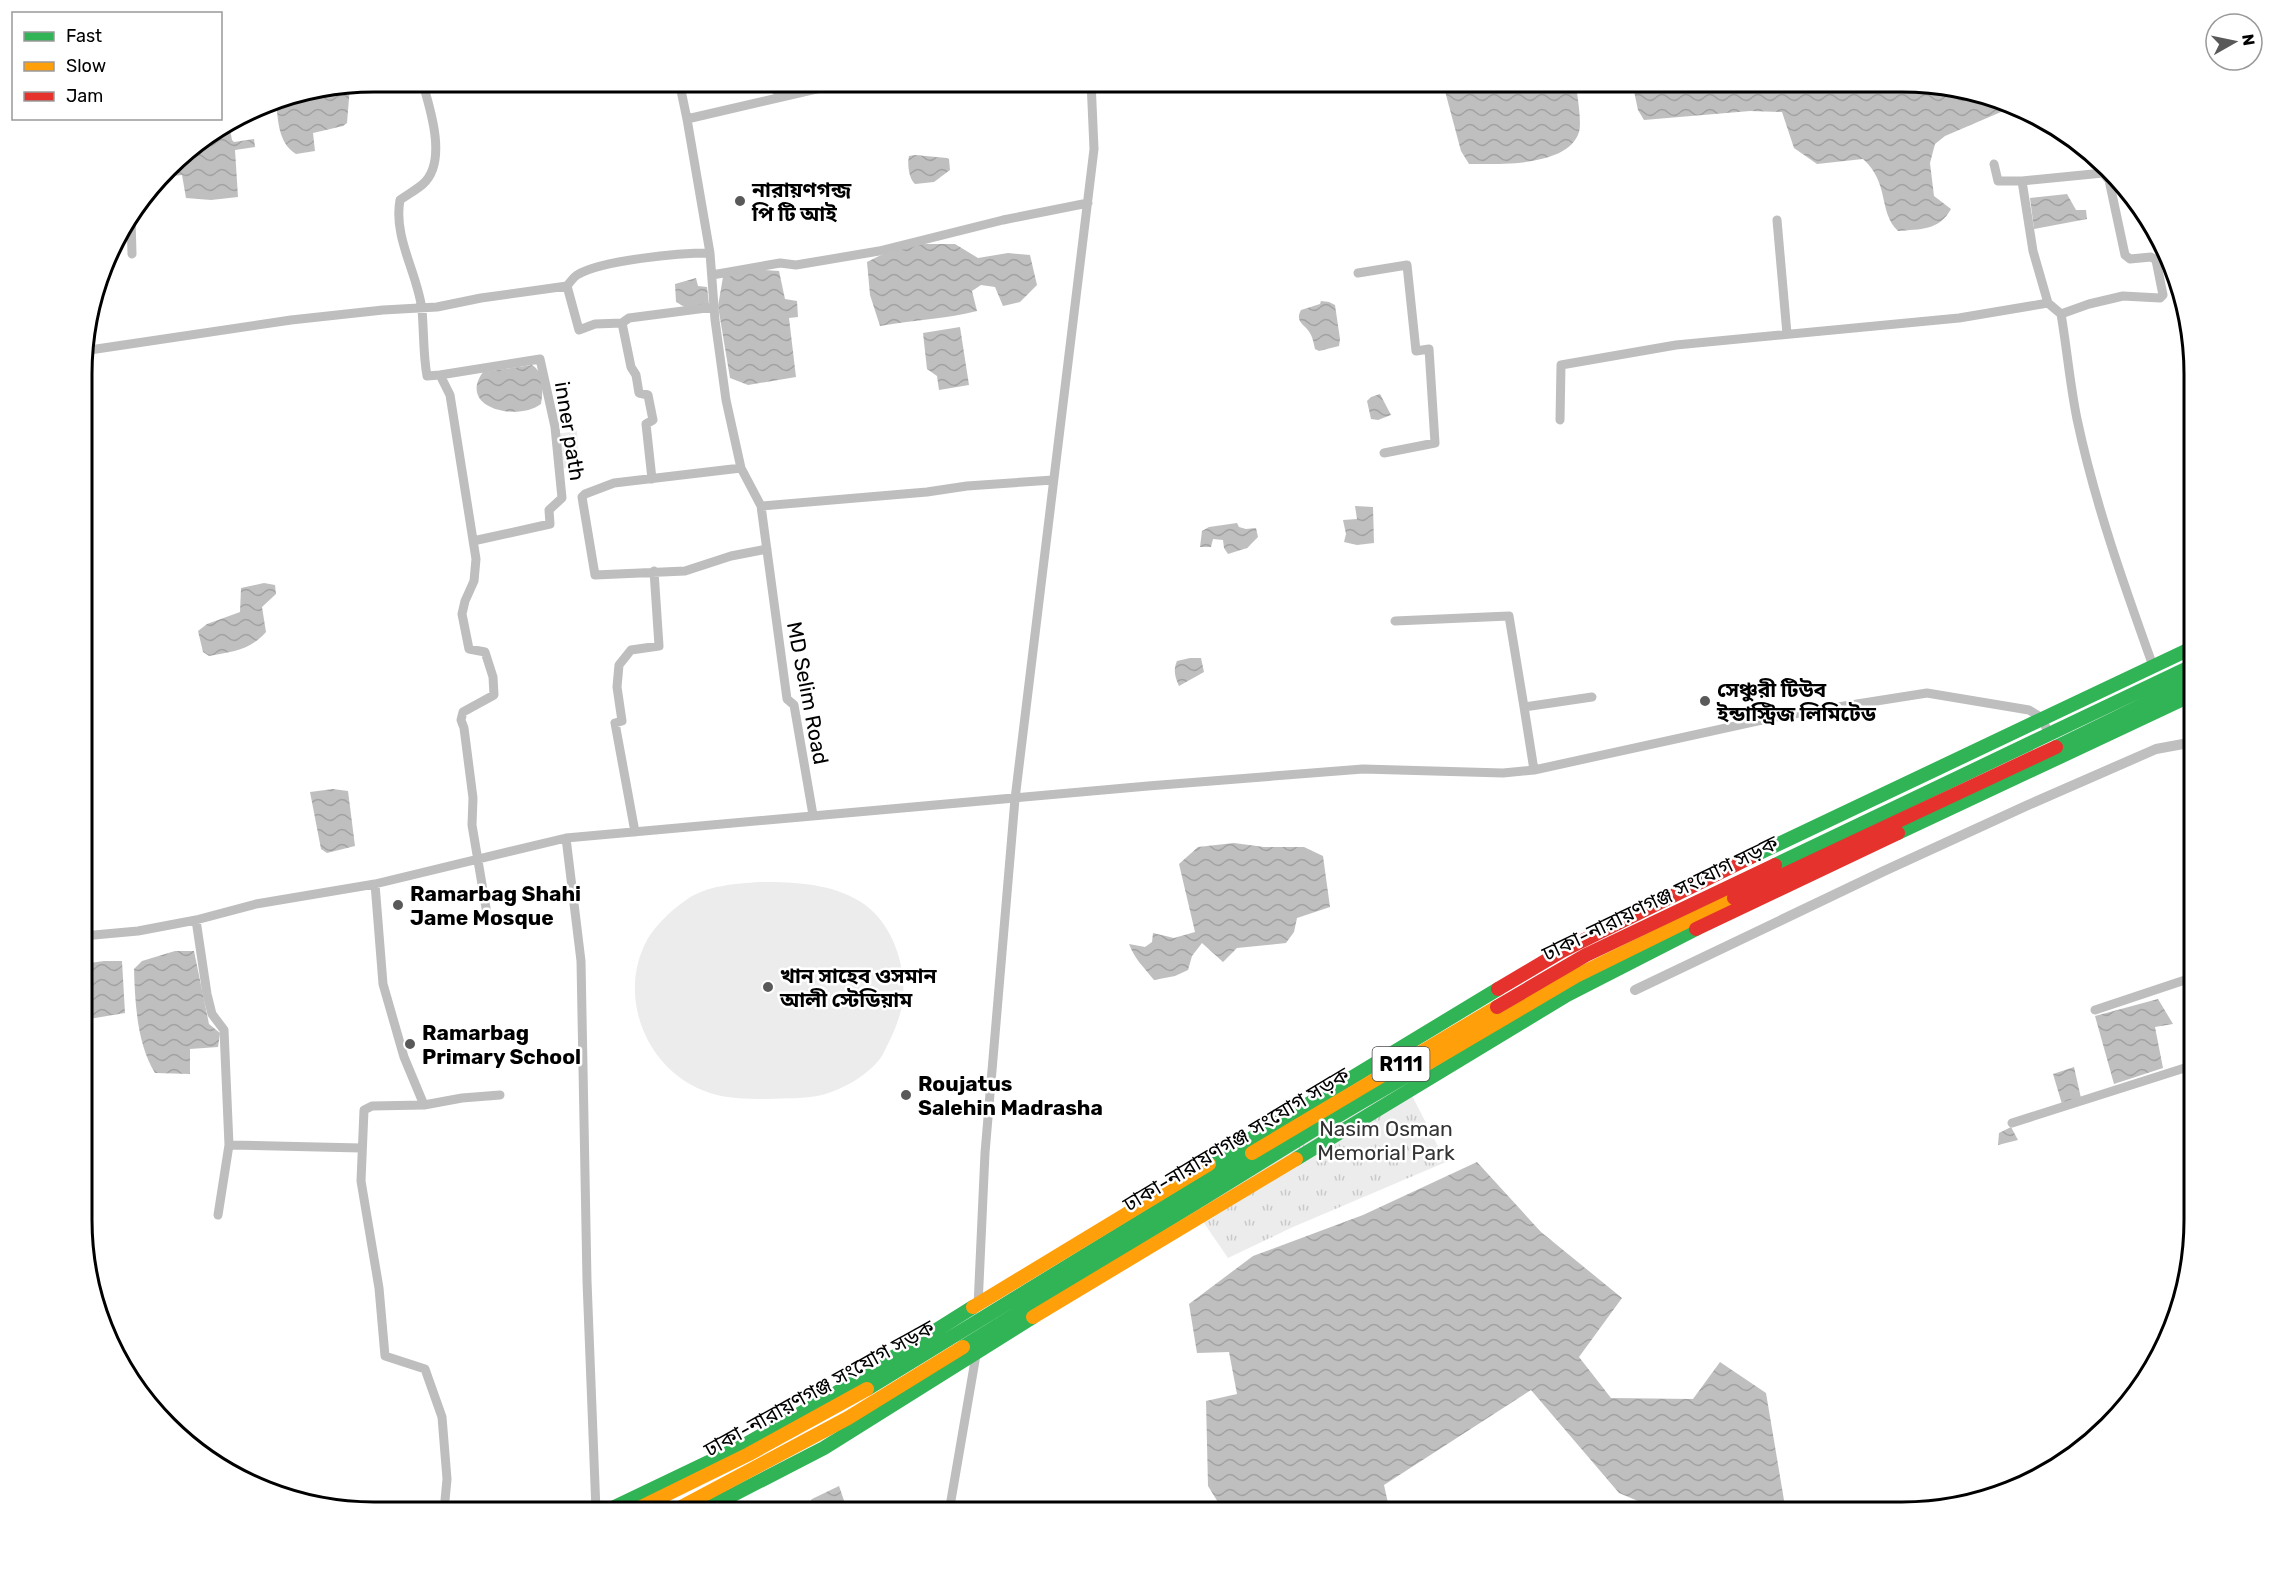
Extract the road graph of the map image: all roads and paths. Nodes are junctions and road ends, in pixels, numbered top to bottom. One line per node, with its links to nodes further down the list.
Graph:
1 (425, 92): 22 (street)
2 (681, 92): 5 (street, MD Selim Road)
3 (804, 92): 5 (street)
4 (1091, 92): 10 (street)
5 (687, 119): 13 (street, MD Selim Road)
6 (1995, 164): 8 (street)
7 (2101, 173): 8 (street)
8 (2022, 181): 20 (street)
9 (2109, 182): 16 (street)
10 (1088, 203): 18 (street); 32 (street)
11 (1777, 220): 25 (street)
12 (131, 229): 14 (street)
13 (710, 253): 18 (street, MD Selim Road); 19 (street)
14 (132, 254)
15 (2160, 259): 16 (street)
16 (2156, 260): 23 (street)
17 (1358, 273): 29 (street)
18 (712, 275): 21 (street, MD Selim Road)
19 (567, 286): 22 (street); 24 (street)
20 (2048, 303): 23 (street); 25 (street)
21 (714, 307): 24 (street); 30 (street, MD Selim Road)
22 (422, 309): 26 (street); 27 (street)
23 (2061, 314): 41 (street)
24 (622, 323): 31 (street)
25 (1787, 334): 28 (street)
26 (93, 350)
27 (440, 375): 34 (street, inner path); 36 (street)
28 (1560, 420)
29 (1384, 453)
30 (741, 468): 31 (street); 35 (street, MD Selim Road)
31 (652, 479): 33 (street)
32 (1053, 480): 35 (street); 50 (street)
33 (582, 497): 34 (street); 38 (street)
34 (562, 498): 36 (street, inner path)
35 (761, 506): 37 (street, MD Selim Road)
36 (473, 541): 54 (street)
37 (767, 549): 38 (street); 51 (street, MD Selim Road)
38 (654, 571): 52 (street)
39 (1395, 621): 46 (street)
40 (2184, 651): 41 (street)
41 (2153, 666): 47 (street)
42 (2184, 670): 48 (street, ঢাকা-নারায়ণগঞ্জ সংযোগ সড়ক / R111)
43 (2184, 685): 70 (street, ঢাকা-নারায়ণগঞ্জ সংযোগ সড়ক / R111)
44 (1592, 696): 46 (street)
45 (2184, 699): 70 (street)
46 (1524, 707): 49 (street)
47 (2042, 718): 48 (street); 49 (street); 68 (street)
48 (2049, 735): 69 (street, ঢাকা-নারায়ণগঞ্জ সংযোগ সড়ক / R111)
49 (1534, 770): 50 (street)
50 (1015, 799): 51 (street); 68 (street)
51 (813, 815): 52 (street)
52 (635, 832): 53 (street)
53 (566, 838): 54 (street); 72 (street)
54 (477, 860): 55 (street); 56 (street)
55 (375, 884): 57 (street); 63 (street)
56 (487, 914)
57 (196, 920): 58 (street); 65 (street)
58 (92, 935)
59 (2184, 980): 60 (street)
60 (2095, 1010)
61 (2184, 1068): 64 (street)
62 (500, 1095): 63 (street)
63 (424, 1105): 66 (street)
64 (2012, 1124)
65 (229, 1145): 66 (street); 67 (street)
66 (361, 1148): 71 (street)
67 (219, 1215)
68 (978, 1303): 69 (street); 73 (street)
69 (978, 1322): 74 (street, ঢাকা-নারায়ণগঞ্জ সংযোগ সড়ক / R111)
70 (976, 1346): 75 (street, ঢাকা-নারায়ণগঞ্জ সংযোগ সড়ক / R111); 76 (street); 77 (street)
71 (445, 1502)
72 (596, 1502)
73 (628, 1502)
74 (653, 1502)
75 (691, 1502)
76 (719, 1502)
77 (951, 1502)

